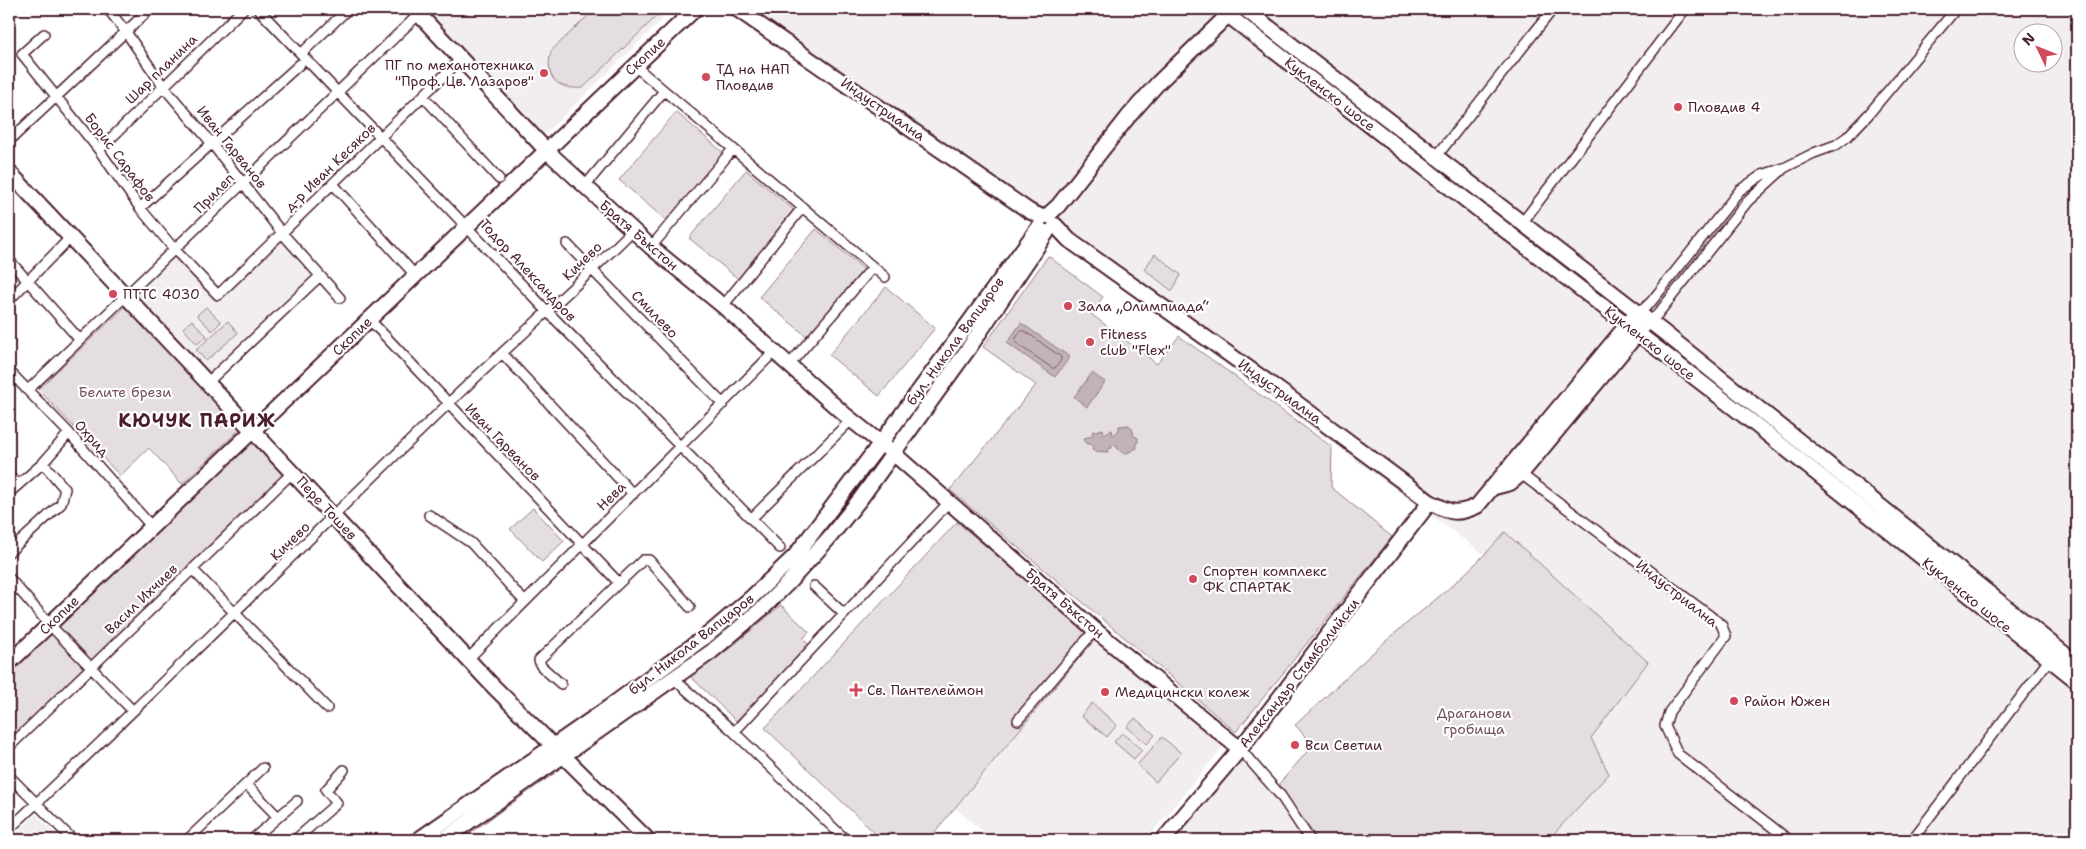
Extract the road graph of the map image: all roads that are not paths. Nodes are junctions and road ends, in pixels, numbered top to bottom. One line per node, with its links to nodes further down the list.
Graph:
1 (108, 9): 14 (street, Иван Гарванов)
2 (150, 9): 14 (street)
3 (243, 9): 20 (street, Шар планина)
4 (258, 9): 16 (street, Тодор Александров)
5 (348, 9): 16 (street)
6 (696, 9): 19 (street, Скопие)
7 (737, 9): 41 (street, Индустриална)
8 (1245, 9): 31 (street, Кукленско шосе)
9 (1553, 9): 31 (street)
10 (1685, 9): 40 (street)
11 (1956, 9): 32 (street)
12 (416, 11): 17 (street, Братя Бъкстон); 21 (street, Прилеп)
13 (1224, 12): 41 (street, бул. Никола Вапцаров); 64 (street, Кукленско шосе)
14 (126, 32): 20 (street, Иван Гарванов); 23 (street)
15 (44, 34): 23 (street, Борис Сарафов)
16 (302, 53): 21 (street, Тодор Александров)
17 (461, 59): 24 (street, д-р Иван Кесяков); 29 (street, Братя Бъкстон)
18 (300, 64): 27 (street)
19 (635, 66): 22 (street); 29 (street, Скопие)
20 (163, 86): 27 (street, Иван Гарванов); 28 (street, Шар планина)
21 (338, 92): 25 (street, Тодор Александров); 35 (street, Прилеп)
22 (663, 92): 30 (street); 37 (street)
23 (56, 96): 26 (street); 28 (street, Борис Сарафов)
24 (424, 96): 25 (street, д-р Иван Кесяков); 34 (street)
25 (381, 136): 36 (street, д-р Иван Кесяков); 42 (street, Тодор Александров)
26 (9, 141)
27 (211, 143): 35 (street, Иван Гарванов); 38 (street)
28 (99, 150): 38 (street, Борис Сарафов)
29 (546, 150): 37 (street, Братя Бъкстон); 42 (street, Скопие)
30 (733, 150): 39 (street); 47 (street)
31 (1436, 157): 40 (street, Кукленско шосе)
32 (1784, 168): 62 (street); 62 (street)
33 (9, 172): 45 (street, Пере Тошев)
34 (499, 179)
35 (244, 183): 44 (street, Иван Гарванов); 48 (street, Прилеп)
36 (333, 184): 44 (street, д-р Иван Кесяков); 52 (street)
37 (585, 186): 43 (street, Братя Бъкстон)
38 (140, 208): 48 (street, Борис Сарафов)
39 (802, 208): 50 (street); 60 (street)
40 (1522, 223): 62 (street, Кукленско шосе)
41 (1047, 224): 77 (street, бул. Никола Вапцаров); 79 (street, бул. Никола Вапцаров); 89 (street, Индустриална)
42 (467, 226): 52 (street, Скопие); 61 (street, Тодор Александров)
43 (633, 230): 47 (street, Братя Бъкстон); 51 (street, Кичево)
44 (282, 233): 53 (street, Иван Гарванов); 56 (street, д-р Иван Кесяков)
45 (70, 238): 55 (street); 57 (street, Пере Тошев)
46 (567, 244): 51 (street, Смилево)
47 (651, 247): 60 (street, Братя Бъкстон)
48 (175, 250): 56 (street, Борис Сарафов); 57 (street, Прилеп)
49 (9, 260): 55 (street)
50 (873, 267): 54 (street); 68 (street)
51 (593, 270): 61 (street, Кичево); 73 (street, Смилево)
52 (415, 275): 63 (street, Скопие)
53 (320, 276): 58 (street, Иван Гарванов); 70 (street)
54 (884, 277)
55 (28, 281): 59 (street); 65 (street)
56 (218, 295)
57 (126, 298): 65 (street, Прилеп); 70 (street, Пере Тошев)
58 (340, 298)
59 (9, 300)
60 (723, 306): 66 (street, Братя Бъкстон)
61 (548, 312): 67 (street, Кичево); 78 (street, Тодор Александров)
62 (1643, 318): 64 (street); 110 (street, Кукленско шосе)
63 (368, 319): 72 (street, Иван Гарванов); 75 (street, Скопие)
64 (1632, 328): 82 (street, Индустриална); 85 (street, Индустриална); 108 (street, Кукленско шосе)
65 (80, 340): 71 (street, Прилеп)
66 (774, 352): 68 (street, Братя Бъкстон); 73 (street, Нева)
67 (502, 353): 72 (street, Кичево); 87 (street)
68 (789, 365): 74 (street, Братя Бъкстон)
69 (9, 371): 71 (street, Охрид)
70 (207, 383): 75 (street, Пере Тошев)
71 (28, 390): 76 (street, Охрид)
72 (448, 404): 91 (street, Кичево); 94 (street, Иван Гарванов)
73 (723, 404): 78 (street, Нева)
74 (851, 420): 77 (street, Братя Бъкстон); 92 (street)
75 (252, 430): 81 (street, Пере Тошев); 93 (street, Скопие)
76 (69, 433): 80 (street); 93 (street, Охрид)
77 (880, 444): 79 (street, Братя Бъкстон); 120 (street, бул. Никола Вапцаров)
78 (680, 447): 87 (street, Нева); 92 (street, Тодор Александров)
79 (893, 453): 88 (street, Братя Бъкстон); 112 (street, бул. Никола Вапцаров)
80 (42, 462): 84 (street); 96 (street)
81 (293, 472): 91 (street, Пере Тошев); 97 (street, Васил Ихчиев)
82 (1521, 474): 85 (street, Индустриална); 141 (street, Индустриална)
83 (9, 475): 84 (street)
84 (18, 484): 86 (street)
85 (1491, 488): 89 (street, Индустриална)
86 (9, 492)
87 (633, 494): 94 (street, Нева)
88 (950, 502): 104 (street); 106 (street, Братя Бъкстон)
89 (1430, 502): 121 (street, Александър Стамболийски)
90 (429, 515): 101 (street)
91 (334, 516): 103 (street, Кичево); 107 (street, Пере Тошев)
92 (751, 519): 95 (street, Тодор Александров)
93 (151, 526): 105 (street, Скопие)
94 (582, 545): 99 (street, Иван Гарванов); 101 (street, Нева)
95 (780, 548)
96 (9, 552)
97 (192, 569): 103 (street); 111 (street, Васил Ихчиев)
98 (9, 578): 105 (street)
99 (619, 583): 102 (street); 114 (street)
100 (814, 586): 104 (street)
101 (525, 602): 107 (street, Нева)
102 (690, 607)
103 (236, 613): 115 (street); 116 (street, Кичево)
104 (844, 614): 118 (street)
105 (49, 624): 109 (street, Скопие); 111 (street)
106 (1096, 630): 117 (street); 121 (street, Братя Бъкстон)
107 (468, 659): 120 (street, Пере Тошев)
108 (2049, 660): 113 (street, Кукленско шосе); 142 (street)
109 (9, 663)
110 (2077, 664)
111 (91, 667): 116 (street); 119 (street, Васил Ихчиев)
112 (674, 679): 118 (street); 122 (street, бул. Никола Вапцаров)
113 (2077, 681)
114 (561, 684)
115 (327, 708)
116 (133, 711): 128 (street, Кичево)
117 (1018, 720)
118 (734, 732): 138 (street)
119 (9, 746)
120 (552, 746): 122 (street, Пере Тошев); 135 (street, бул. Никола Вапцаров)
121 (1240, 749): 139 (street, Александър Стамболийски); 140 (street)
122 (564, 756): 136 (street, бул. Никола Вапцаров); 137 (street, Пере Тошев)
123 (263, 768): 126 (street)
124 (344, 770): 134 (street)
125 (9, 776): 128 (street)
126 (246, 784): 129 (street); 132 (street)
127 (297, 801): 129 (street)
128 (37, 803): 130 (street, Кичево); 131 (street)
129 (278, 818): 133 (street)
130 (9, 829)
131 (73, 840)
132 (187, 840)
133 (254, 840)
134 (295, 840)
135 (418, 840)
136 (443, 840)
137 (648, 840)
138 (846, 840)
139 (1163, 840)
140 (1310, 840)
141 (1789, 840)
142 (1912, 840)

